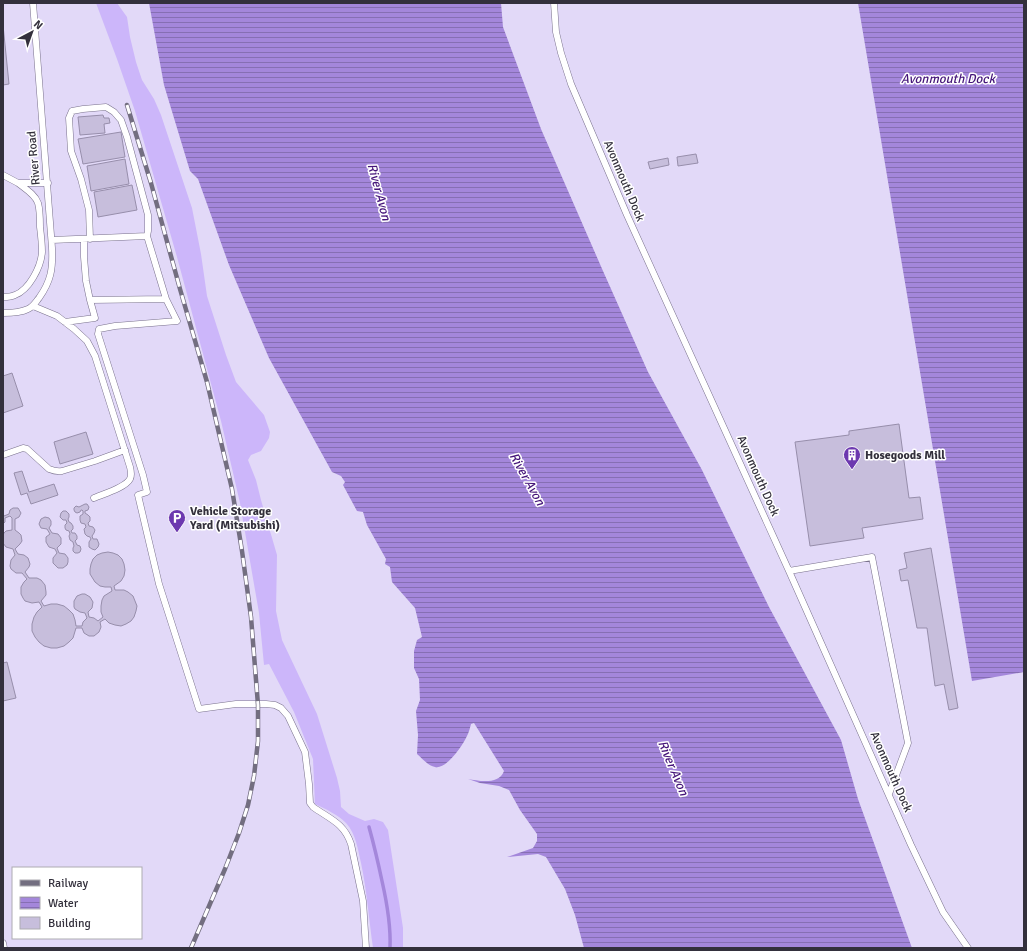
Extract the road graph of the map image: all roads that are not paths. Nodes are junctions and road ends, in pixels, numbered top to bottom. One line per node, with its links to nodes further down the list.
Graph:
1 (33, 3): 5 (lane, River Road)
2 (554, 3): 18 (lane, Avonmouth Dock)
3 (3, 175): 4 (lane)
4 (18, 183): 5 (lane); 9 (lane)
5 (48, 183): 8 (lane, River Road)
6 (147, 236): 7 (lane); 7 (lane); 10 (lane)
7 (87, 239): 8 (lane); 11 (lane)
8 (52, 240): 12 (lane, River Road)
9 (3, 296)
10 (166, 299): 11 (lane); 22 (lane)
11 (90, 300): 14 (lane)
12 (33, 306): 13 (lane); 14 (lane)
13 (3, 313)
14 (65, 322): 15 (lane)
15 (125, 450): 16 (lane); 17 (lane)
16 (3, 455)
17 (94, 498)
18 (789, 571): 19 (lane, Avonmouth Dock); 19 (lane)
19 (889, 794): 23 (lane, Avonmouth Dock)
20 (3, 943): 21 (lane)
21 (4, 948)
22 (366, 948)
23 (968, 948)

